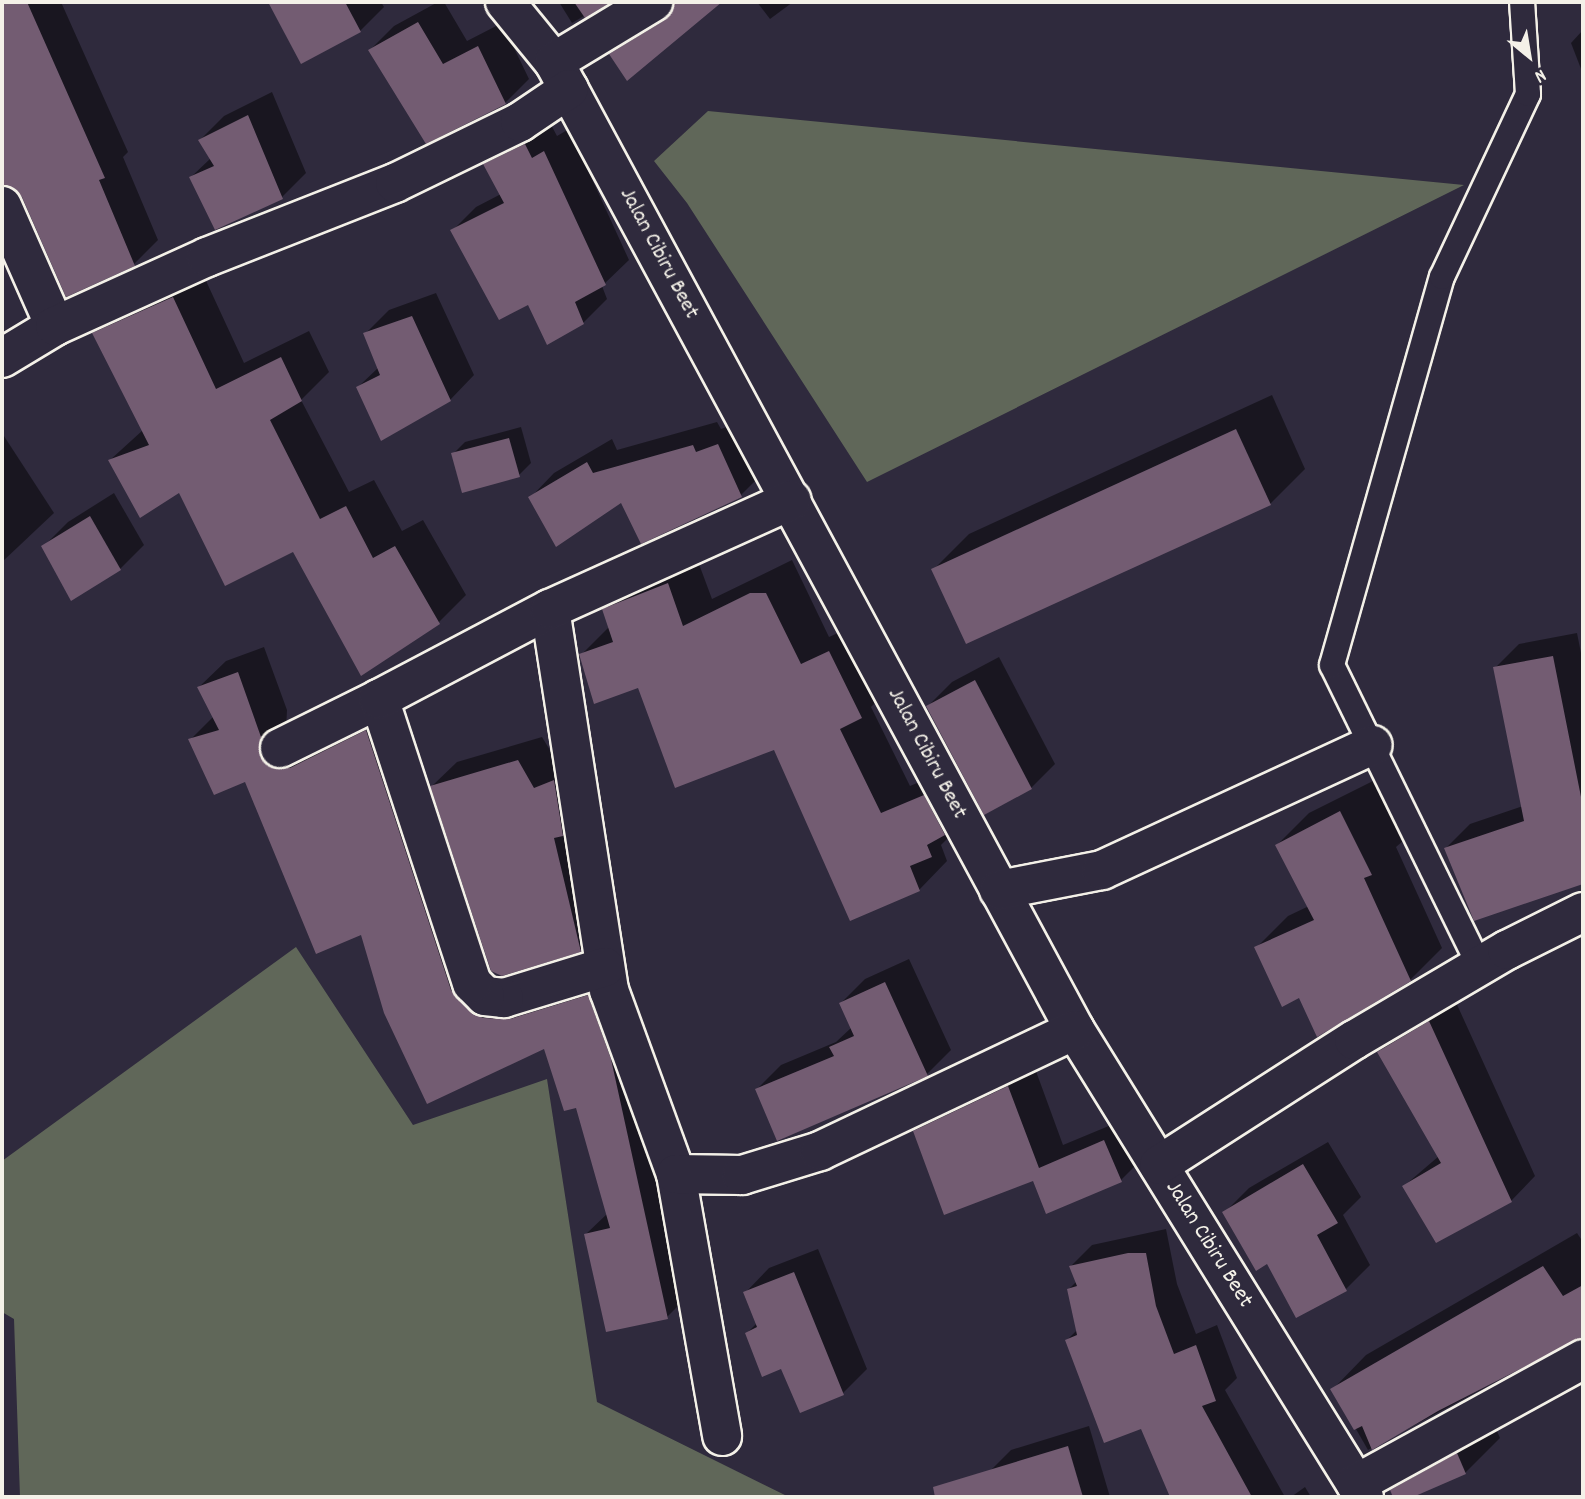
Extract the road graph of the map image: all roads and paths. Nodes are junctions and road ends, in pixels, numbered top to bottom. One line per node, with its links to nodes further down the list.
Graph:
1 (505, 2): 4 (street, Jalan Cibiru Beet)
2 (653, 2): 4 (street)
3 (1522, 2): 11 (lane)
4 (562, 75): 6 (street); 8 (street, Jalan Cibiru Beet)
5 (2, 206): 6 (street)
6 (55, 326): 7 (street)
7 (2, 358)
8 (791, 500): 9 (street); 13 (street, Jalan Cibiru Beet)
9 (550, 610): 10 (street); 15 (street)
10 (379, 699): 12 (street); 15 (street)
11 (1372, 745): 13 (street); 16 (lane)
12 (280, 748)
13 (999, 890): 17 (street, Jalan Cibiru Beet)
14 (1583, 912): 16 (street)
15 (605, 967): 19 (street)
16 (1480, 967): 18 (street)
17 (1076, 1030): 18 (street, Jalan Cibiru Beet); 19 (street)
18 (1159, 1165): 22 (street, Jalan Cibiru Beet)
19 (676, 1174): 21 (street)
20 (1583, 1359): 22 (street)
21 (722, 1436)
22 (1360, 1491)

